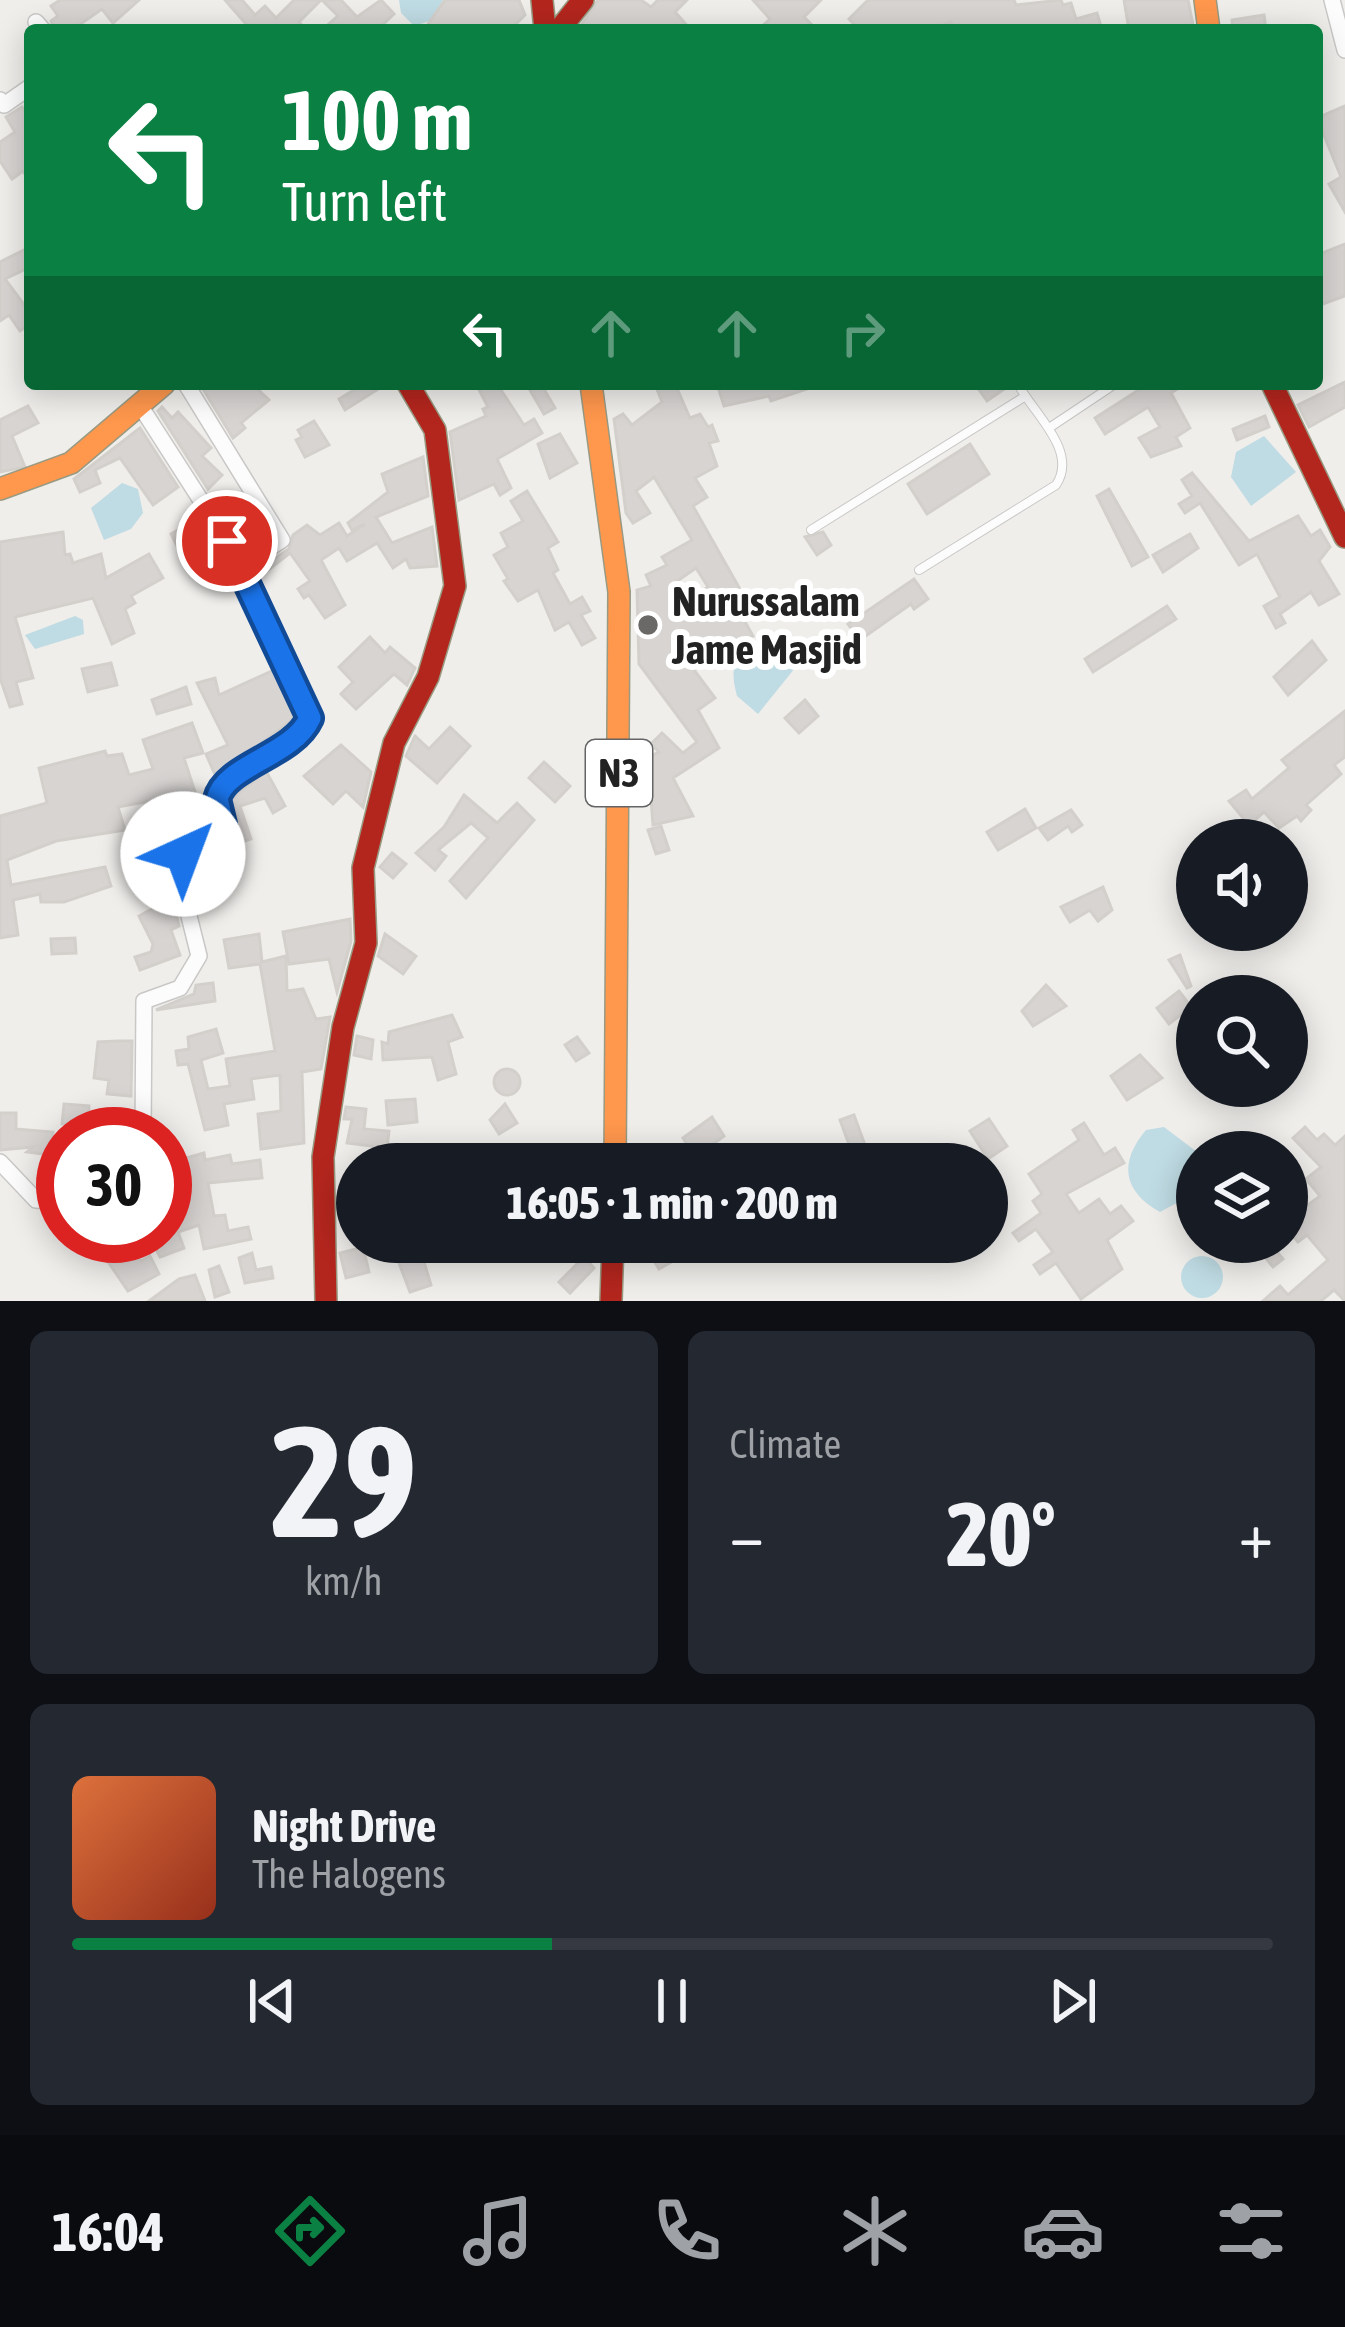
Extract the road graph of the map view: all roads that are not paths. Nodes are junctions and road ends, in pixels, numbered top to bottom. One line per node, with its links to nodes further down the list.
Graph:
1 (583, 0): 4 (main road)
2 (1332, 0): 3 (street)
3 (1341, 21): 5 (street)
4 (564, 24)
5 (1345, 50)
6 (158, 390): 14 (main road)
7 (190, 390): 19 (street)
8 (413, 390): 26 (main road)
9 (592, 390): 22 (main road, N3)
10 (1021, 390): 13 (lane)
11 (1106, 390): 15 (lane)
12 (1275, 390): 18 (main road)
13 (1024, 397): 15 (lane); 17 (lane)
14 (141, 407): 16 (main road); 19 (street)
15 (1049, 428): 20 (lane)
16 (0, 489)
17 (811, 530)
18 (1345, 537)
19 (241, 567): 21 (street)
20 (919, 570)
21 (143, 1107)
22 (615, 1143)
23 (0, 1162): 24 (street)
24 (36, 1200)
25 (612, 1263): 27 (main road)
26 (326, 1301)
27 (611, 1301)

